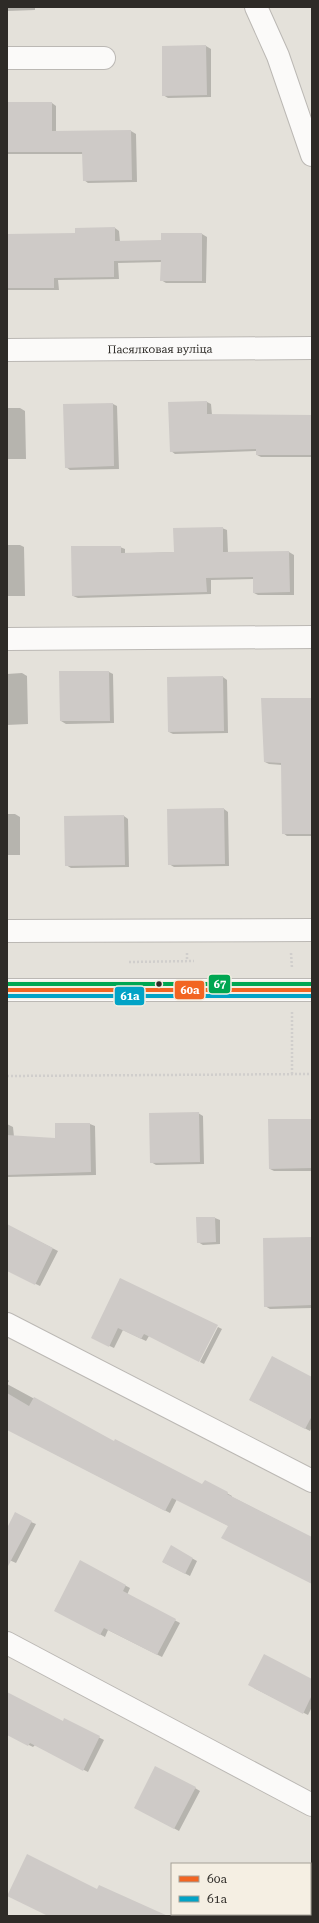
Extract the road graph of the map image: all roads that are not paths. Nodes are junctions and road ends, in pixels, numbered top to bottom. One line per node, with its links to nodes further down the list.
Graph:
1 (256, 7): 4 (street)
2 (7, 58): 3 (street)
3 (104, 58)
4 (312, 155)
5 (312, 348): 6 (street, Пасялковая вуліца)
6 (7, 350)
7 (312, 637): 8 (street)
8 (7, 639)
9 (312, 930): 10 (street)
10 (7, 931)
11 (7, 990): 12 (street)
12 (312, 990)
13 (7, 1324): 14 (street)
14 (312, 1481)
15 (7, 1643): 16 (street)
16 (312, 1805)

